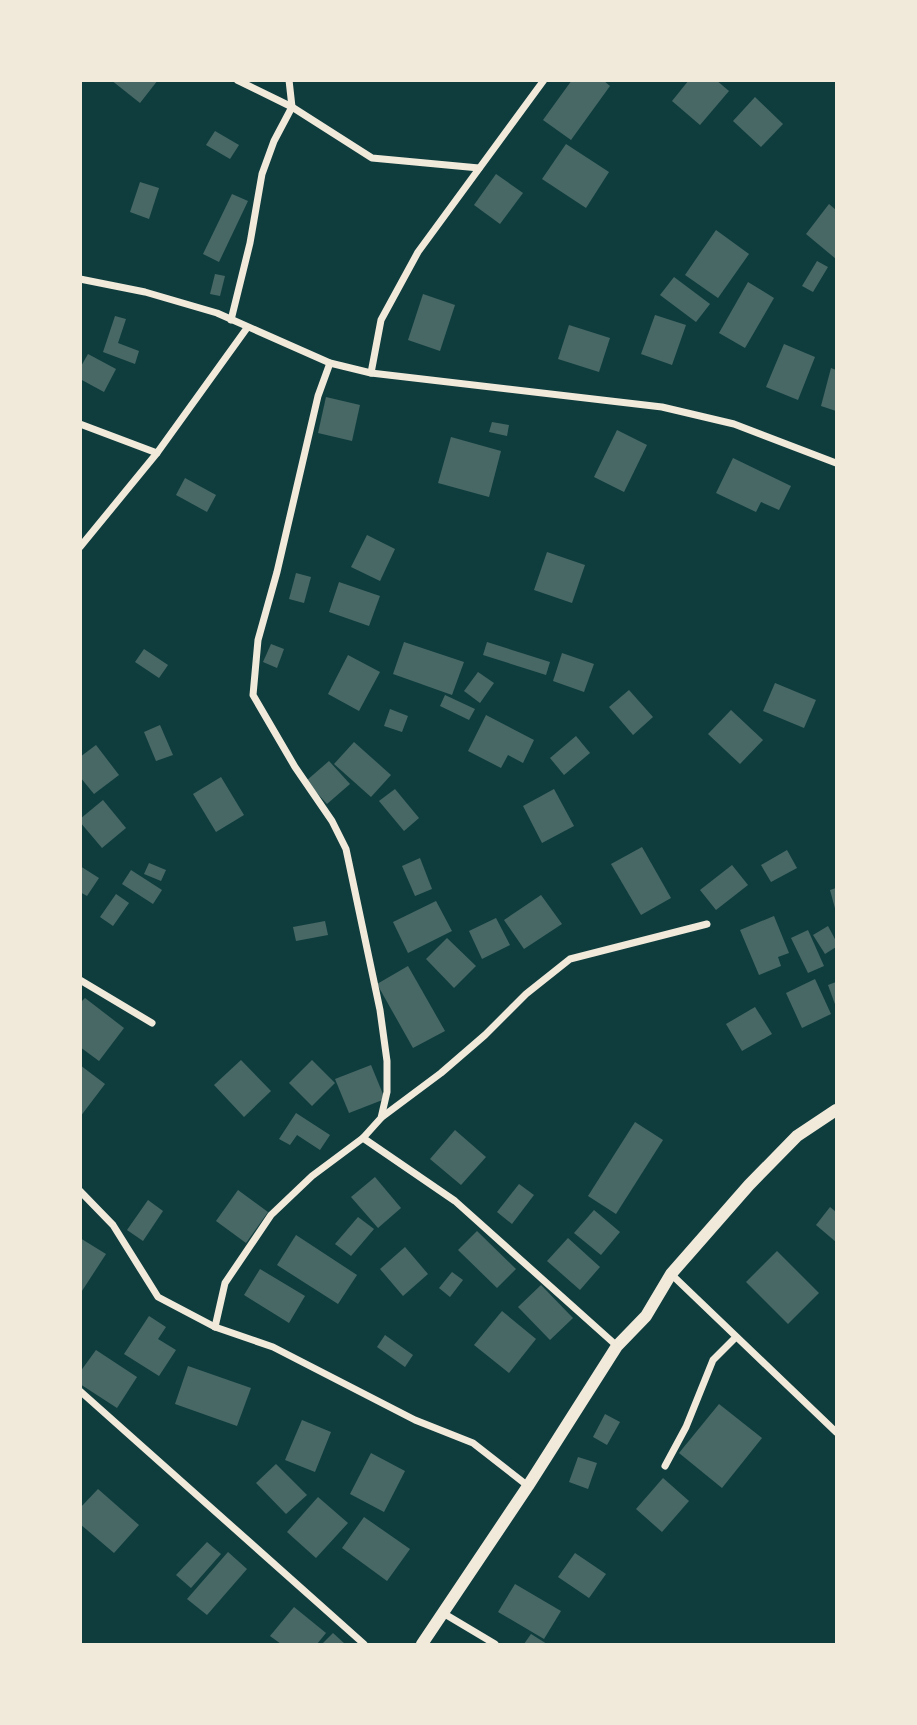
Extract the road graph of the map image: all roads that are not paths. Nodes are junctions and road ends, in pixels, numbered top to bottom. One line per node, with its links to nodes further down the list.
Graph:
1 (237, 80): 4 (street)
2 (289, 80): 4 (street)
3 (544, 80): 5 (street)
4 (292, 107): 5 (street); 7 (street)
5 (479, 169): 10 (street)
6 (80, 279): 7 (street)
7 (231, 320): 8 (street)
8 (247, 328): 9 (street); 12 (street)
9 (330, 363): 10 (street); 19 (street)
10 (371, 373): 13 (street)
11 (80, 424): 12 (street)
12 (157, 453): 14 (street)
13 (836, 463)
14 (80, 547)
15 (707, 923): 19 (street)
16 (80, 980): 17 (street)
17 (152, 1023)
18 (836, 1110): 22 (street)
19 (381, 1118): 20 (street)
20 (363, 1138): 23 (street); 25 (street)
21 (80, 1191): 23 (street)
22 (671, 1274): 24 (street); 25 (street)
23 (215, 1327): 29 (street)
24 (736, 1337): 27 (street); 28 (street)
25 (617, 1346): 29 (street)
26 (80, 1391): 31 (street)
27 (836, 1432)
28 (666, 1466)
29 (528, 1486): 30 (street)
30 (443, 1613): 32 (street); 33 (street)
31 (364, 1644)
32 (422, 1644)
33 (495, 1644)

